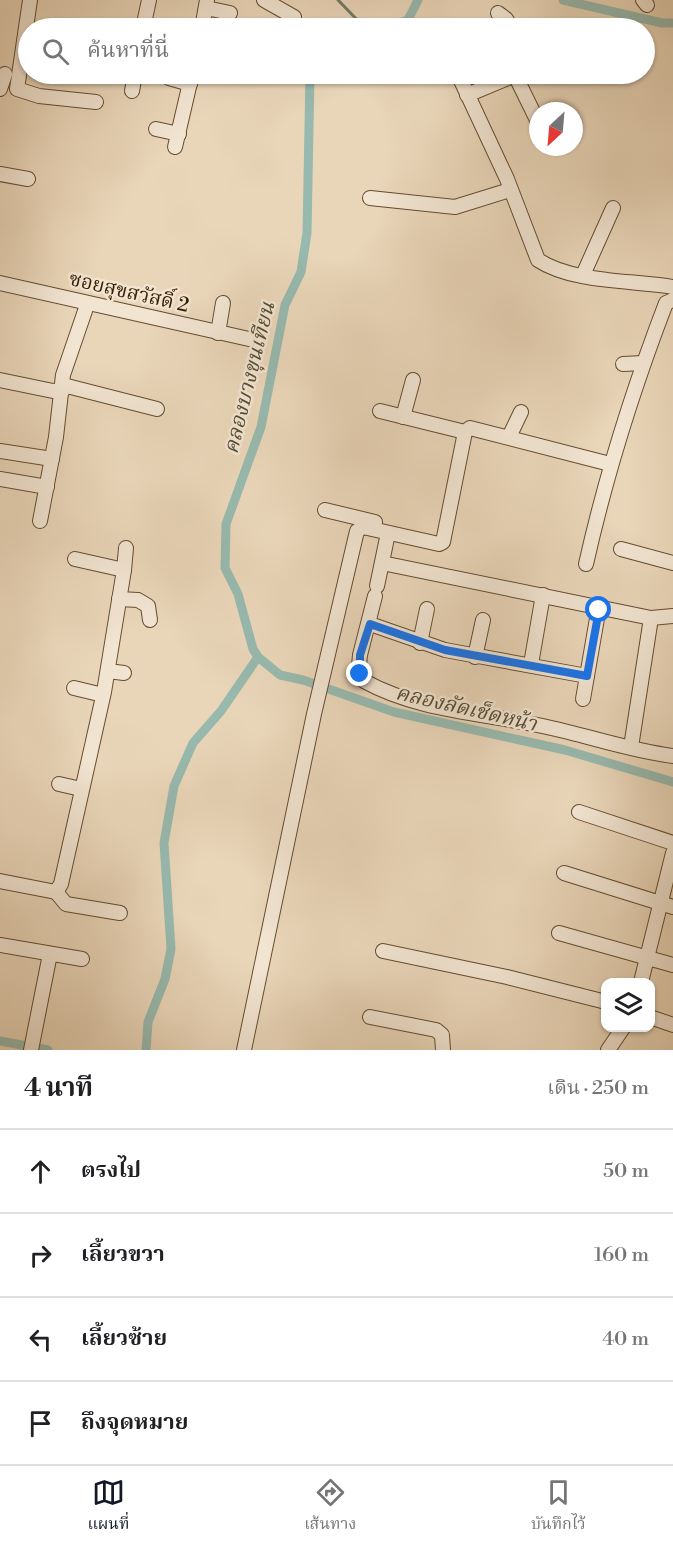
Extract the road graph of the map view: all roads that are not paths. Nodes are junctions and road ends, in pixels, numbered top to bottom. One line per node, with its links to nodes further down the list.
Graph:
1 (30, 0): 8 (street)
2 (149, 0): 9 (street)
3 (264, 0): 7 (street)
4 (207, 4): 5 (street)
5 (230, 13)
6 (498, 14): 10 (street)
7 (294, 17)
8 (27, 18)
9 (145, 18)
10 (504, 18)
11 (5, 74): 18 (street)
12 (18, 82): 21 (street)
13 (133, 84): 19 (street)
14 (190, 84): 23 (street)
15 (462, 84): 20 (street)
16 (493, 84): 20 (street)
17 (520, 84): 22 (street)
18 (0, 89)
19 (132, 91)
20 (467, 95): 26 (street)
21 (96, 102)
22 (529, 103)
23 (156, 129)
24 (0, 174): 25 (street)
25 (28, 179)
26 (510, 190): 27 (street); 29 (street)
27 (370, 198)
28 (613, 208): 29 (street)
29 (583, 275): 31 (street)
30 (0, 283): 34 (street, ซอยสุขสวัสดิ์ 2)
31 (673, 286)
32 (673, 300): 37 (street)
33 (223, 303): 35 (street)
34 (87, 305): 35 (street, ซอยสุขสวัสดิ์ 2); 41 (street)
35 (218, 333): 36 (street, ซอยสุขสวัสดิ์ 2)
36 (249, 339)
37 (643, 363): 38 (street); 50 (street)
38 (623, 364)
39 (0, 380): 41 (street)
40 (412, 381): 45 (street)
41 (63, 388): 42 (street); 49 (street)
42 (157, 409)
43 (380, 411): 45 (street)
44 (521, 412): 47 (street)
45 (402, 417): 46 (street)
46 (465, 432): 47 (street); 56 (street)
47 (509, 437): 50 (street)
48 (0, 451): 49 (street)
49 (52, 459): 52 (street)
50 (610, 464): 62 (street)
51 (0, 479): 52 (street)
52 (47, 488): 54 (street)
53 (325, 510): 56 (street)
54 (40, 521)
55 (387, 538): 60 (street)
56 (444, 538): 108 (street)
57 (126, 548): 63 (street)
58 (621, 549): 61 (street)
59 (75, 559): 63 (street)
60 (382, 563): 64 (street); 72 (street)
61 (673, 563)
62 (586, 564)
63 (124, 570): 65 (street)
64 (543, 595): 66 (street); 75 (street)
65 (119, 599): 70 (street); 76 (street)
66 (599, 606): 69 (street); 78 (street)
67 (427, 609): 73 (street)
68 (673, 616): 69 (street)
69 (651, 618): 82 (street)
70 (150, 620)
71 (483, 620): 74 (street)
72 (370, 624): 73 (street); 82 (street)
73 (420, 642): 74 (street)
74 (475, 657): 75 (street)
75 (531, 664): 78 (street)
76 (108, 671): 77 (street); 80 (street)
77 (124, 673)
78 (587, 676): 81 (street)
79 (74, 688): 80 (street)
80 (104, 695): 85 (street)
81 (583, 699)
82 (631, 747): 83 (street)
83 (673, 756)
84 (59, 784): 85 (street)
85 (81, 789): 91 (street)
86 (579, 812): 87 (street)
87 (673, 843)
88 (673, 853): 92 (street)
89 (564, 873): 92 (street)
90 (0, 881): 91 (street)
91 (56, 892): 93 (street)
92 (667, 905): 98 (street)
93 (120, 913)
94 (559, 933): 98 (street)
95 (0, 945): 97 (street)
96 (383, 951): 102 (street)
97 (50, 954): 99 (street); 107 (street)
98 (648, 958): 100 (street); 101 (street)
99 (82, 959)
100 (673, 965)
101 (641, 978)
102 (601, 1001)
103 (370, 1017): 109 (street)
104 (655, 1018): 105 (street)
105 (673, 1025)
106 (620, 1032): 110 (street)
107 (31, 1050)
108 (244, 1050)
109 (443, 1050)
110 (608, 1050)

